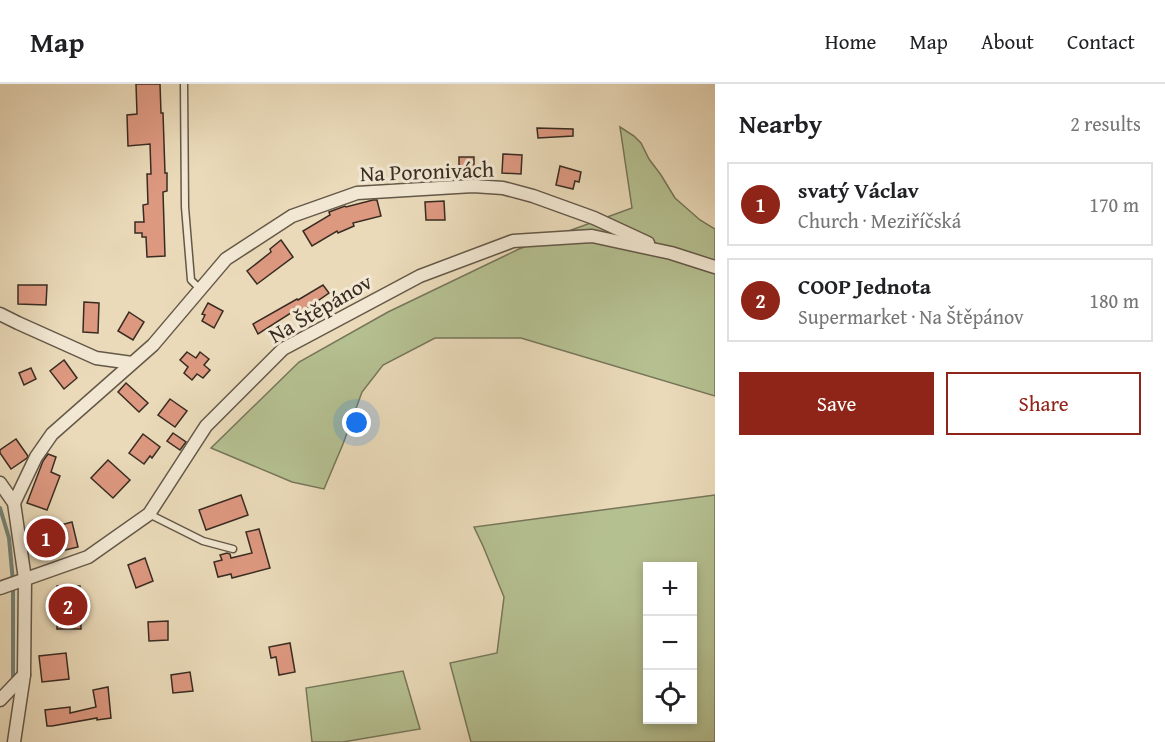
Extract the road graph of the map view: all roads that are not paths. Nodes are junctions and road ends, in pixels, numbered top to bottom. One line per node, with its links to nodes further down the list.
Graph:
1 (184, 84): 4 (lane)
2 (671, 253): 3 (street, Na Štěpánov); 4 (street, Na Poronivách); 9 (street, Na Štěpánov)
3 (715, 267)
4 (200, 290): 6 (street, Na Poronivách)
5 (0, 314): 6 (street)
6 (132, 363): 8 (street, Na Poronivách)
7 (0, 483): 8 (street)
8 (14, 503): 11 (street)
9 (149, 514): 10 (lane); 11 (street, Na Štěpánov)
10 (233, 549)
11 (13, 583): 12 (street)
12 (24, 675): 13 (street); 14 (street)
13 (0, 700)
14 (14, 742)

